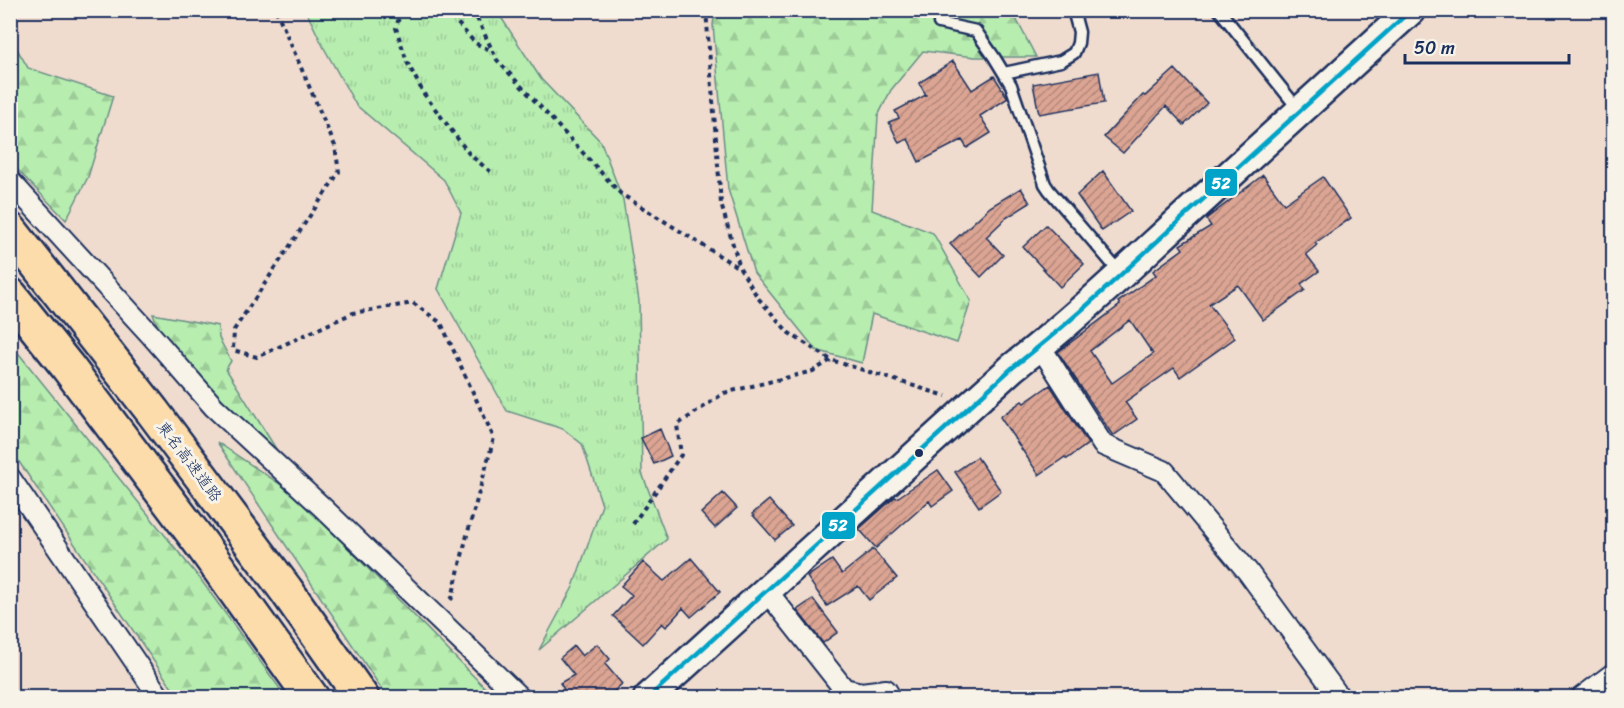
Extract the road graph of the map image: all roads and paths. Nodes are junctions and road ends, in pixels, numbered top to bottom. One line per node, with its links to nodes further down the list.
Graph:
1 (276, 10): 25 (path)
2 (401, 10): 13 (path)
3 (446, 10): 10 (path)
4 (472, 10): 10 (path)
5 (706, 10): 16 (path)
6 (1073, 10): 11 (lane)
7 (1219, 10): 12 (lane)
8 (1411, 10): 12 (main road)
9 (939, 23): 11 (lane)
10 (493, 51): 16 (path)
11 (1004, 73): 17 (lane)
12 (1299, 111): 17 (main road)
13 (490, 172)
14 (10, 181): 25 (street)
15 (10, 230): 29 (highway, 東名高速道路)
16 (740, 268): 20 (path)
17 (1121, 274): 19 (main road)
18 (10, 295): 28 (highway)
19 (1040, 346): 21 (main road); 33 (street)
20 (831, 360): 21 (path); 23 (path)
21 (972, 405): 24 (main road)
22 (10, 478): 27 (street)
23 (633, 524)
24 (766, 590): 31 (main road); 32 (street)
25 (437, 617): 30 (street)
26 (1614, 673): 34 (street)
27 (160, 698)
28 (312, 698)
29 (362, 698)
30 (520, 698)
31 (648, 698)
32 (891, 698)
33 (1340, 698)
34 (1581, 698)

